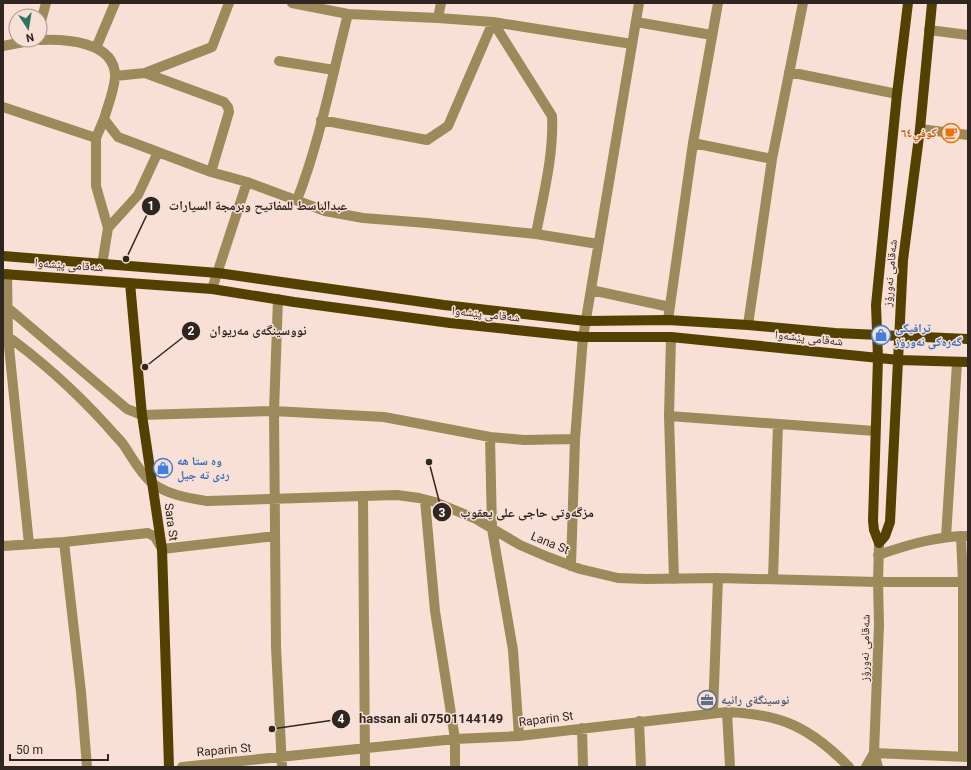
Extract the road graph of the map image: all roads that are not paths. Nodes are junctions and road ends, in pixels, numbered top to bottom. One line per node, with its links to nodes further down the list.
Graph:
1 (115, 3): 19 (street)
2 (229, 3): 23 (street)
3 (292, 3): 10 (street)
4 (441, 3): 11 (street)
5 (640, 3): 13 (street)
6 (718, 3): 15 (street)
7 (803, 3): 22 (street)
8 (908, 3): 25 (main road, شەقامی نەورۆز)
9 (932, 3): 14 (main road, شەقامی نەورۆز)
10 (348, 14): 11 (street); 21 (street)
11 (438, 18): 12 (street)
12 (493, 22): 18 (street); 28 (street); 39 (street)
13 (636, 22): 15 (street); 18 (street)
14 (929, 30): 16 (street); 29 (main road, شەقامی نەورۆز)
15 (712, 35): 32 (street)
16 (968, 35)
17 (48, 40): 19 (street)
18 (632, 44): 40 (street)
19 (96, 48): 24 (street)
20 (279, 61): 21 (street)
21 (334, 70): 28 (street)
22 (789, 72): 25 (street); 34 (street)
23 (145, 73): 24 (street); 35 (street)
24 (115, 76): 27 (street)
25 (897, 94): 55 (main road, شەقامی نەورۆز)
26 (3, 107): 31 (street)
27 (104, 119): 31 (street); 33 (street)
28 (321, 120): 37 (street)
29 (920, 129): 30 (street); 56 (main road, شەقامی نەورۆز)
30 (968, 135)
31 (96, 138): 38 (street)
32 (693, 143): 34 (street); 49 (street)
33 (158, 152): 35 (street); 38 (street)
34 (772, 159): 53 (street)
35 (211, 172): 36 (street)
36 (247, 182): 37 (street); 43 (street)
37 (297, 200): 39 (street)
38 (108, 228): 42 (street)
39 (536, 234): 40 (street)
40 (598, 244): 47 (street)
41 (3, 256): 42 (main road, شەقامی پێشەوا)
42 (102, 265): 43 (main road, شەقامی پێشەوا)
43 (218, 273): 46 (street); 52 (main road, شەقامی پێشەوا)
44 (5, 274): 45 (main road, شەقامی پێشەوا); 50 (street)
45 (130, 283): 46 (main road, شەقامی پێشەوا); 65 (main road, Sara St)
46 (212, 289): 48 (main road, شەقامی پێشەوا)
47 (590, 290): 49 (street); 52 (street)
48 (278, 299): 57 (main road, شەقامی پێشەوا); 64 (street)
49 (670, 307): 51 (street)
50 (8, 308): 54 (street); 65 (street)
51 (668, 320): 52 (main road, شەقامی پێشەوا); 53 (main road, شەقامی پێشەوا)
52 (586, 321): 57 (street)
53 (748, 325): 55 (main road, شەقامی پێشەوا)
54 (6, 335): 71 (street, Lana St); 81 (street)
55 (876, 335): 56 (main road, شەقامی پێشەوا); 60 (main road, شەقامی نەورۆز)
56 (898, 336): 59 (main road, شەقامی پێشەوا); 61 (main road, شەقامی نەورۆز)
57 (583, 337): 58 (main road, شەقامی پێشەوا); 70 (street)
58 (671, 337): 60 (main road, شەقامی پێشەوا); 66 (street)
59 (968, 339)
60 (878, 358): 61 (main road, شەقامی پێشەوا); 68 (main road, شەقامی نەورۆز)
61 (899, 360): 63 (main road, شەقامی پێشەوا); 80 (main road, شەقامی نەورۆز)
62 (968, 362): 63 (main road, شەقامی پێشەوا)
63 (957, 363): 78 (street)
64 (274, 411): 65 (street); 69 (street); 73 (street)
65 (142, 415): 71 (main road, Sara St)
66 (669, 416): 67 (street); 87 (street)
67 (778, 424): 68 (street); 88 (street)
68 (875, 431): 80 (main road, شەقامی نەورۆز)
69 (490, 437): 70 (street); 75 (street)
70 (575, 439): 85 (street)
71 (153, 483): 73 (street, Lana St); 83 (main road, Sara St)
72 (363, 496): 73 (street, Lana St); 74 (street, Lana St); 97 (street)
73 (275, 499): 76 (street)
74 (425, 500): 75 (street, Lana St); 96 (street)
75 (492, 529): 85 (street, Lana St); 95 (street)
76 (275, 536): 83 (street); 100 (street)
77 (965, 536): 78 (street); 90 (street)
78 (946, 537): 84 (street)
79 (64, 542): 81 (street); 83 (street); 101 (street)
80 (879, 543): 84 (street, شەقامی نەورۆز)
81 (29, 544): 82 (street)
82 (3, 546)
83 (162, 549): 102 (main road, Sara St)
84 (878, 555): 89 (street, شەقامی نەورۆز)
85 (571, 566): 87 (street, Lana St)
86 (718, 578): 87 (street, Lana St); 88 (street, Lana St); 92 (street)
87 (674, 579)
88 (773, 579): 89 (street, Lana St)
89 (878, 582): 90 (street, Lana St); 98 (street, شەقامی نەورۆز)
90 (966, 582): 99 (street)
91 (727, 712): 92 (street, Raparin St); 108 (street); 109 (street, Raparin St)
92 (713, 713): 93 (street, Raparin St)
93 (639, 721): 94 (street, Raparin St); 107 (street)
94 (582, 728): 95 (street, Raparin St); 106 (street)
95 (519, 736): 96 (street, Raparin St)
96 (455, 739): 97 (street, Raparin St); 105 (street)
97 (365, 749): 100 (street, Raparin St); 104 (street)
98 (874, 754): 99 (street); 110 (street, شەقامی نەورۆز); 111 (street, شەقامی نەورۆز)
99 (966, 757)
100 (282, 762): 103 (street, Raparin St)
101 (88, 767)
102 (169, 767)
103 (182, 767)
104 (365, 767)
105 (455, 767)
106 (582, 767)
107 (641, 767)
108 (730, 767)
109 (849, 767)
110 (866, 767)
111 (878, 767)

